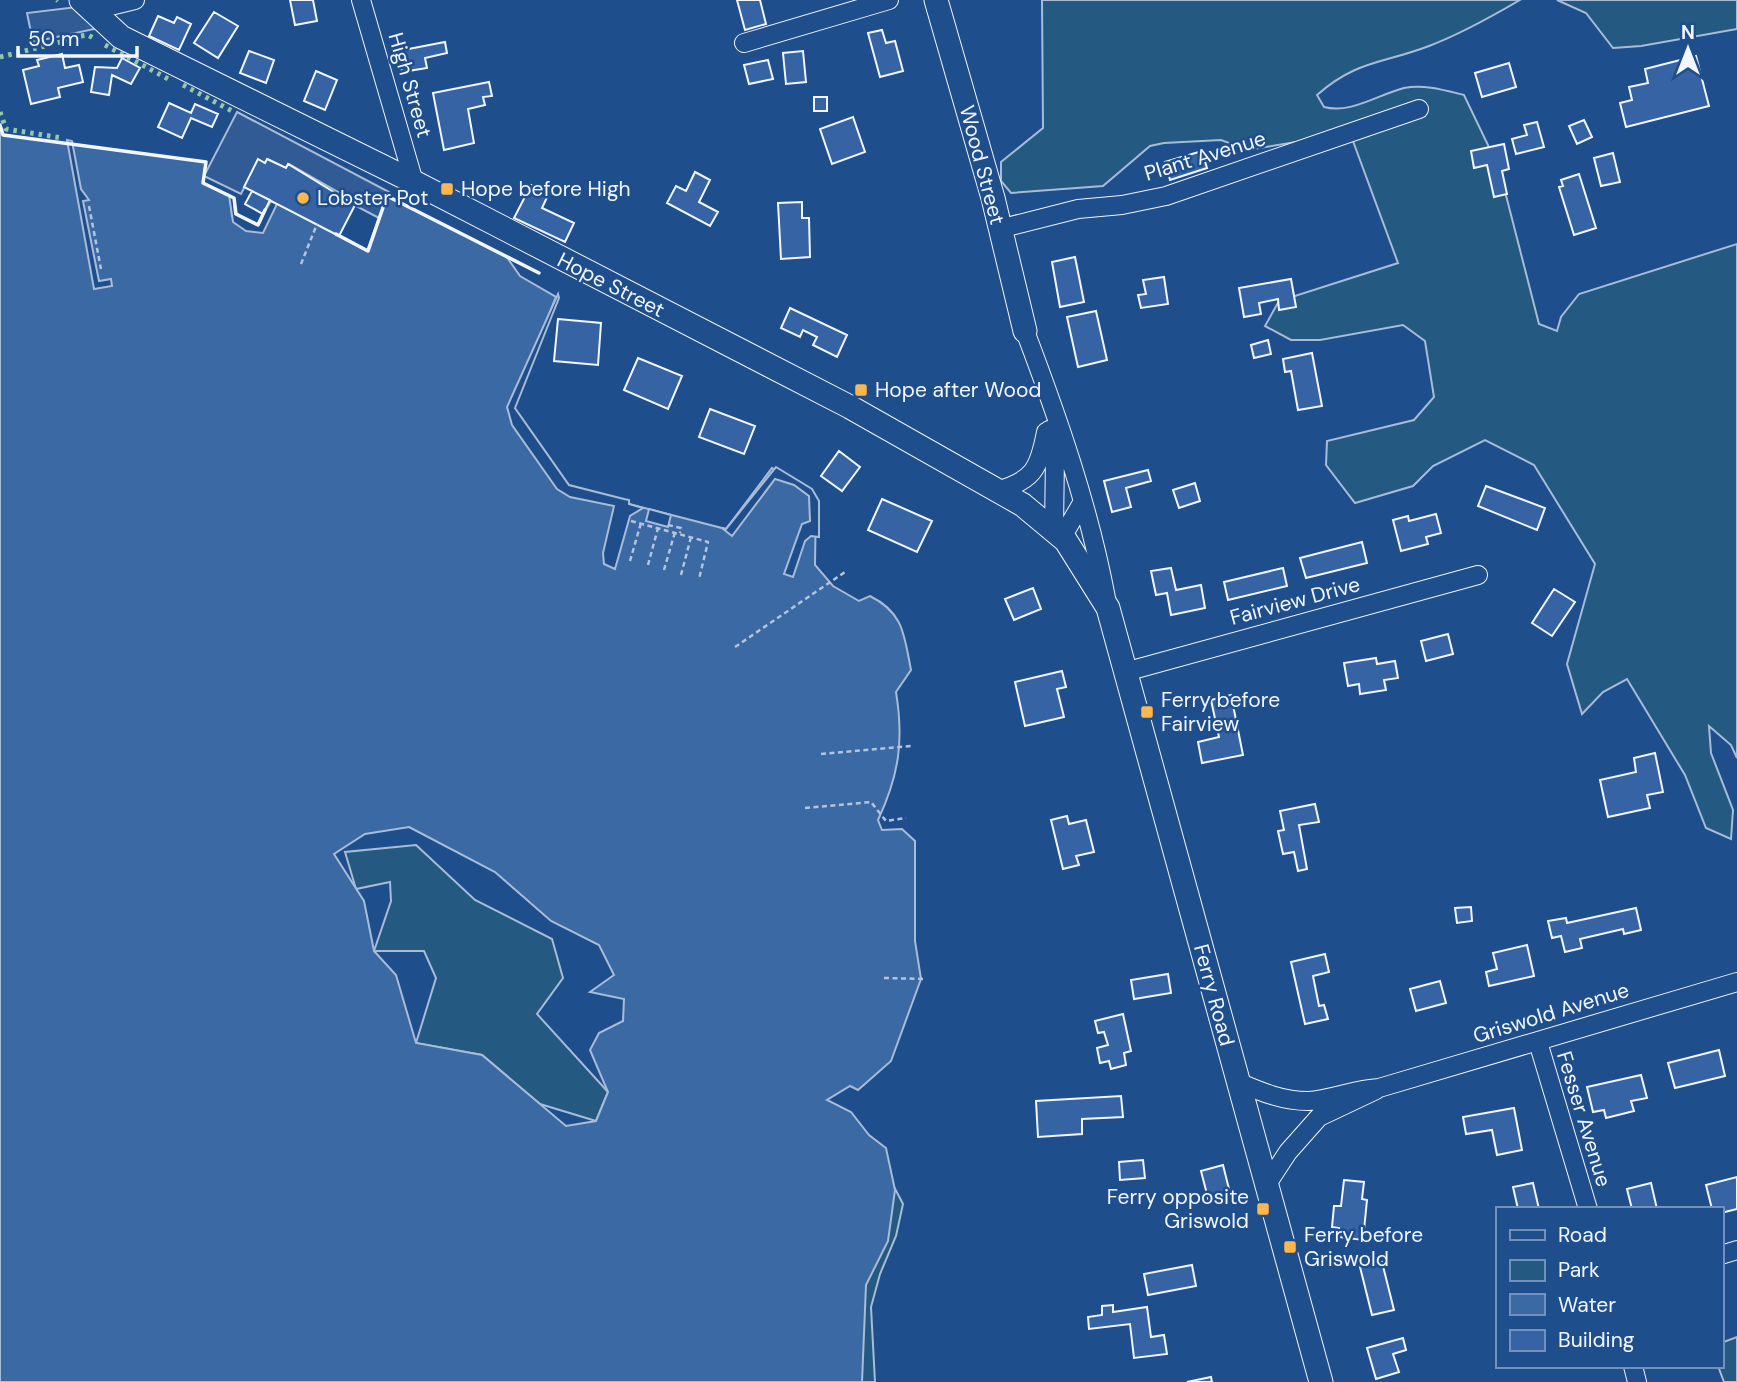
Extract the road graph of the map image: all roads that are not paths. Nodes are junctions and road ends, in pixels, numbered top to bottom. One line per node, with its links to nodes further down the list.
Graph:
1 (135, 0): 5 (street)
2 (361, 0): 8 (street, High Street)
3 (889, 0): 6 (street)
4 (936, 0): 9 (main road, Wood Street)
5 (86, 6): 8 (main road, Hope Street)
6 (744, 43)
7 (1419, 109): 9 (street, Plant Avenue)
8 (414, 182): 12 (main road, Hope Street)
9 (999, 229): 10 (main road, Wood Street)
10 (1025, 331): 11 (street, Wood Street); 13 (street, Wood Street)
11 (1047, 425): 12 (street, Wood Street); 14 (street, Wood Street)
12 (996, 491): 14 (main road, Hope Street)
13 (1082, 503): 14 (street); 16 (street, Wood Street)
14 (1057, 535): 16 (main road, Hope Street)
15 (1478, 575): 17 (street, Fairview Drive)
16 (1108, 608): 17 (main road, Ferry Road)
17 (1125, 672): 20 (main road, Ferry Road)
18 (1737, 982): 19 (street, Griswold Avenue)
19 (1538, 1042): 21 (street, Griswold Avenue); 23 (street, Fesser Avenue)
20 (1238, 1082): 21 (street); 22 (main road, Ferry Road)
21 (1379, 1088): 22 (street)
22 (1267, 1184): 24 (main road, Ferry Road)
23 (1586, 1207)
24 (1321, 1382)

